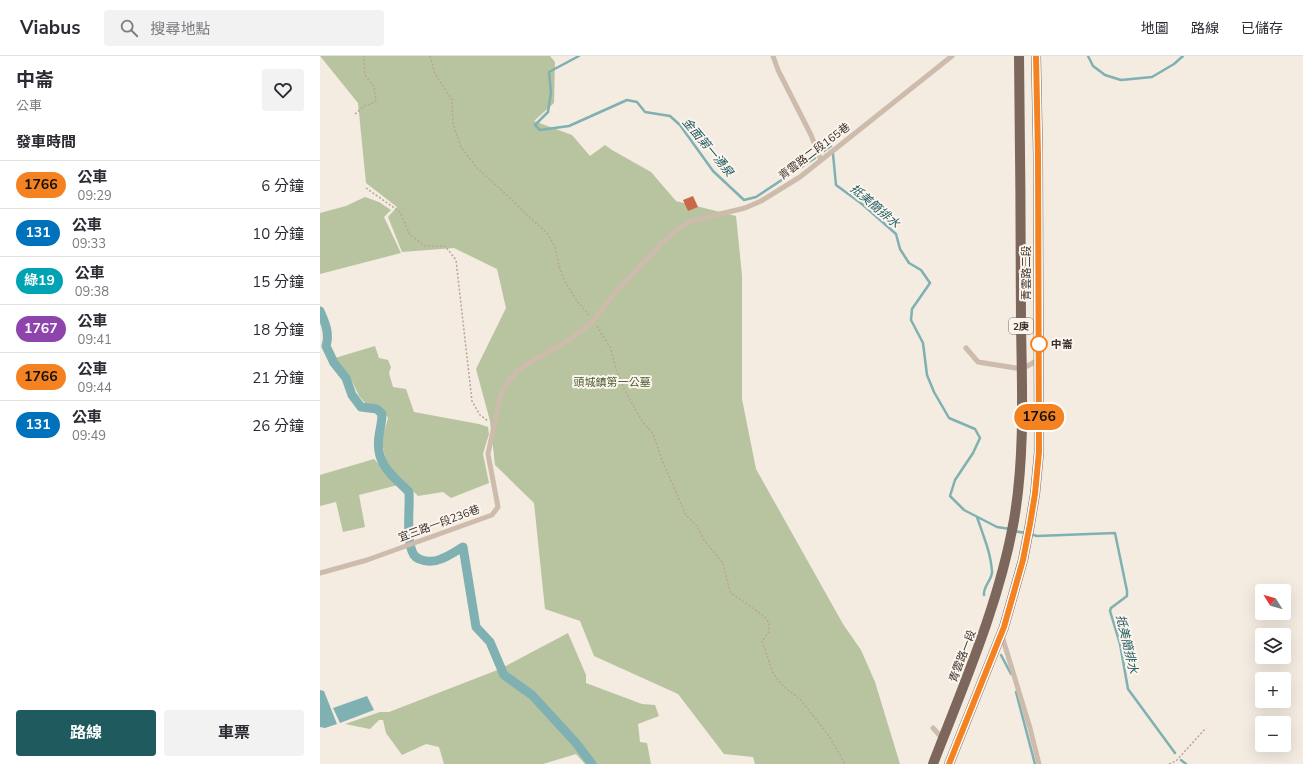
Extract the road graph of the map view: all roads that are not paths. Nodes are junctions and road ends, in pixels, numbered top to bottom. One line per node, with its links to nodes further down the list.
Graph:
1 (773, 56): 5 (lane)
2 (952, 56): 5 (lane, 青雲路二段165巷)
3 (1019, 56): 9 (main road, 青雲路二段 / 2庚)
4 (1036, 56): 8 (main road, 青雲路二段 / 2庚)
5 (821, 160): 6 (lane, 青雲路二段165巷)
6 (593, 321): 11 (lane, 宜三路一段236巷)
7 (966, 348): 9 (lane)
8 (1039, 359): 9 (lane); 12 (main road, 青雲路二段 / 2庚)
9 (1022, 369): 10 (main road, 青雲路二段 / 2庚)
10 (1007, 555): 14 (main road, 青雲路一段 / 2庚)
11 (320, 573)
12 (1001, 634): 16 (main road, 2庚); 17 (lane)
13 (933, 728): 14 (lane)
14 (943, 739): 15 (main road, 青雲路一段 / 2庚)
15 (933, 764)
16 (949, 764)
17 (1039, 764)

